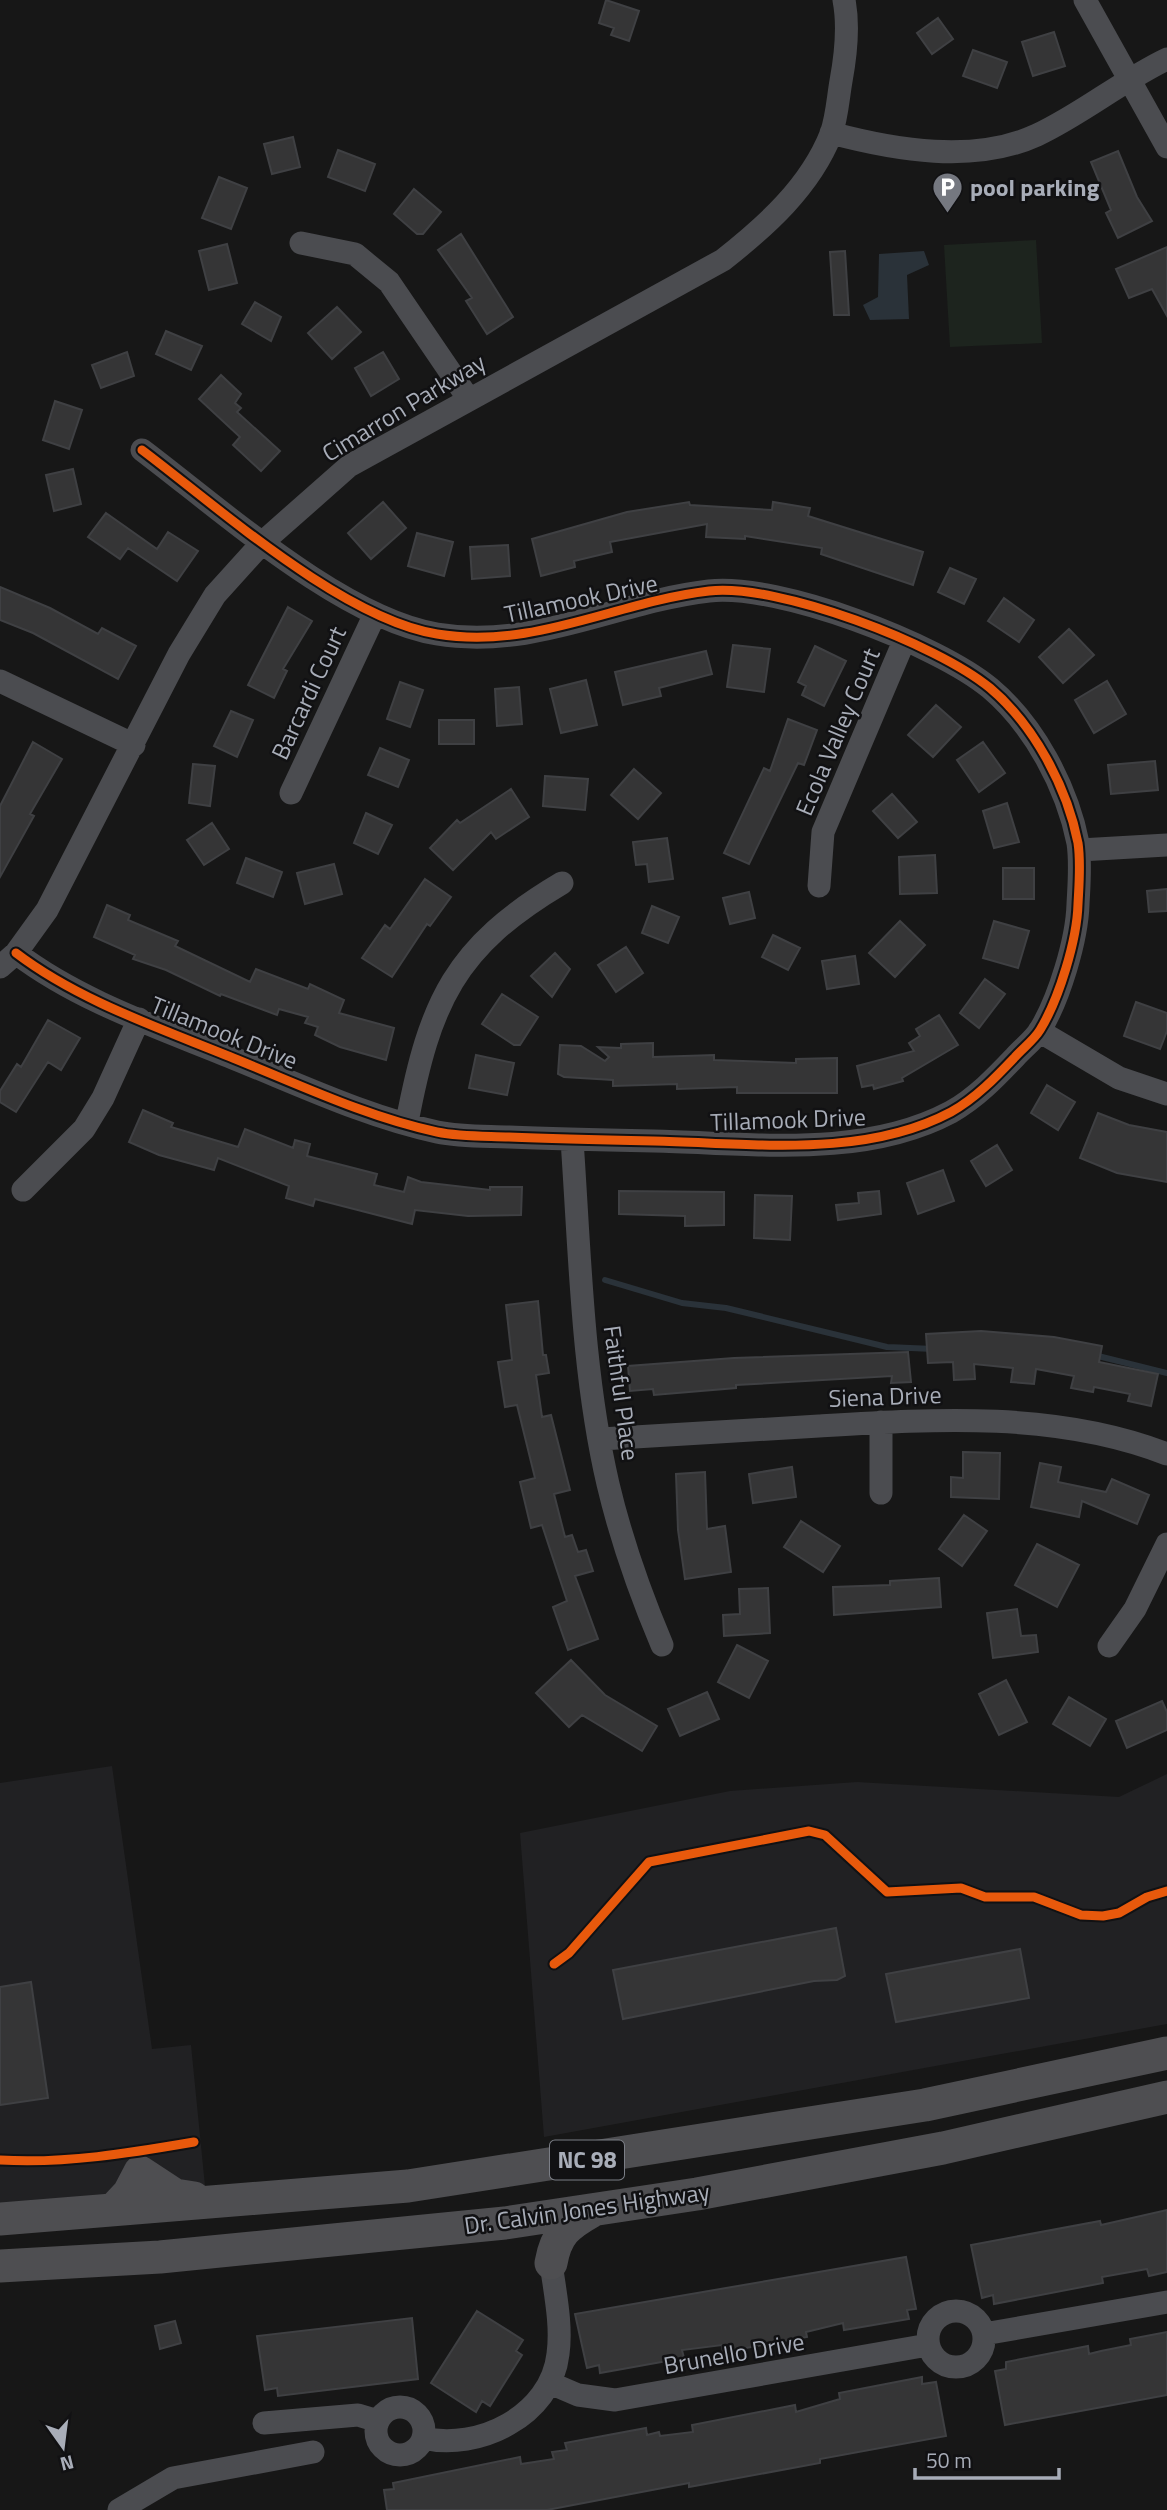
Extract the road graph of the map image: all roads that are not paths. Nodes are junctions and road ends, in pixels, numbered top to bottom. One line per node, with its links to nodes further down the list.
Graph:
1 (844, 0): 5 (street, Cimarron Parkway)
2 (1084, 0): 4 (street)
3 (1167, 59): 4 (street)
4 (1128, 80): 5 (street); 6 (street)
5 (831, 134): 8 (street, Cimarron Parkway)
6 (1167, 147)
7 (301, 243): 8 (street)
8 (468, 398): 10 (street, Cimarron Parkway)
9 (142, 450): 10 (street, Tillamook Drive)
10 (263, 542): 11 (street, Tillamook Drive); 14 (street, Cimarron Parkway)
11 (375, 614): 12 (street, Tillamook Drive); 15 (street, Barcardi Court)
12 (905, 641): 17 (street, Tillamook Drive); 19 (street, Ecola Valley Court)
13 (2, 686): 14 (street)
14 (134, 745): 20 (street, Cimarron Parkway)
15 (290, 793)
16 (1167, 845): 17 (street)
17 (1080, 850): 22 (street, Tillamook Drive)
18 (562, 883): 24 (street)
19 (819, 886)
20 (8, 960): 21 (street, Tillamook Drive)
21 (139, 1019): 24 (street, Tillamook Drive); 26 (street)
22 (1039, 1031): 23 (street); 25 (street, Tillamook Drive)
23 (1167, 1094)
24 (407, 1122): 25 (street, Tillamook Drive)
25 (572, 1140): 28 (street, Faithful Place)
26 (23, 1190)
27 (881, 1422): 28 (street, Siena Drive); 29 (street, Siena Drive); 30 (street)
28 (601, 1439): 32 (street, Faithful Place)
29 (1167, 1454)
30 (881, 1493)
31 (1167, 1544): 33 (street)
32 (662, 1646)
33 (1109, 1646)
34 (1167, 2053): 35 (highway, Dr. Calvin Jones Highway / NC 98)
35 (1096, 2068): 37 (highway); 39 (highway, Dr. Calvin Jones Highway / NC 98)
36 (1167, 2097): 37 (highway, Dr. Calvin Jones Highway / NC 98)
37 (827, 2170): 38 (highway, Dr. Calvin Jones Highway / NC 98)
38 (595, 2210): 40 (highway, Dr. Calvin Jones Highway / NC 98); 41 (highway)
39 (0, 2219)
40 (505, 2223): 41 (highway); 42 (highway, Dr. Calvin Jones Highway / NC 98)
41 (551, 2263): 46 (street)
42 (0, 2266)
43 (1167, 2302): 44 (street)
44 (984, 2334): 45 (street); 45 (street)
45 (928, 2345): 46 (street, Brunello Drive)
46 (550, 2383): 49 (street)
47 (378, 2421): 48 (street); 49 (street); 49 (street)
48 (264, 2423)
49 (423, 2438)
50 (313, 2452): 51 (street)
51 (119, 2510)

